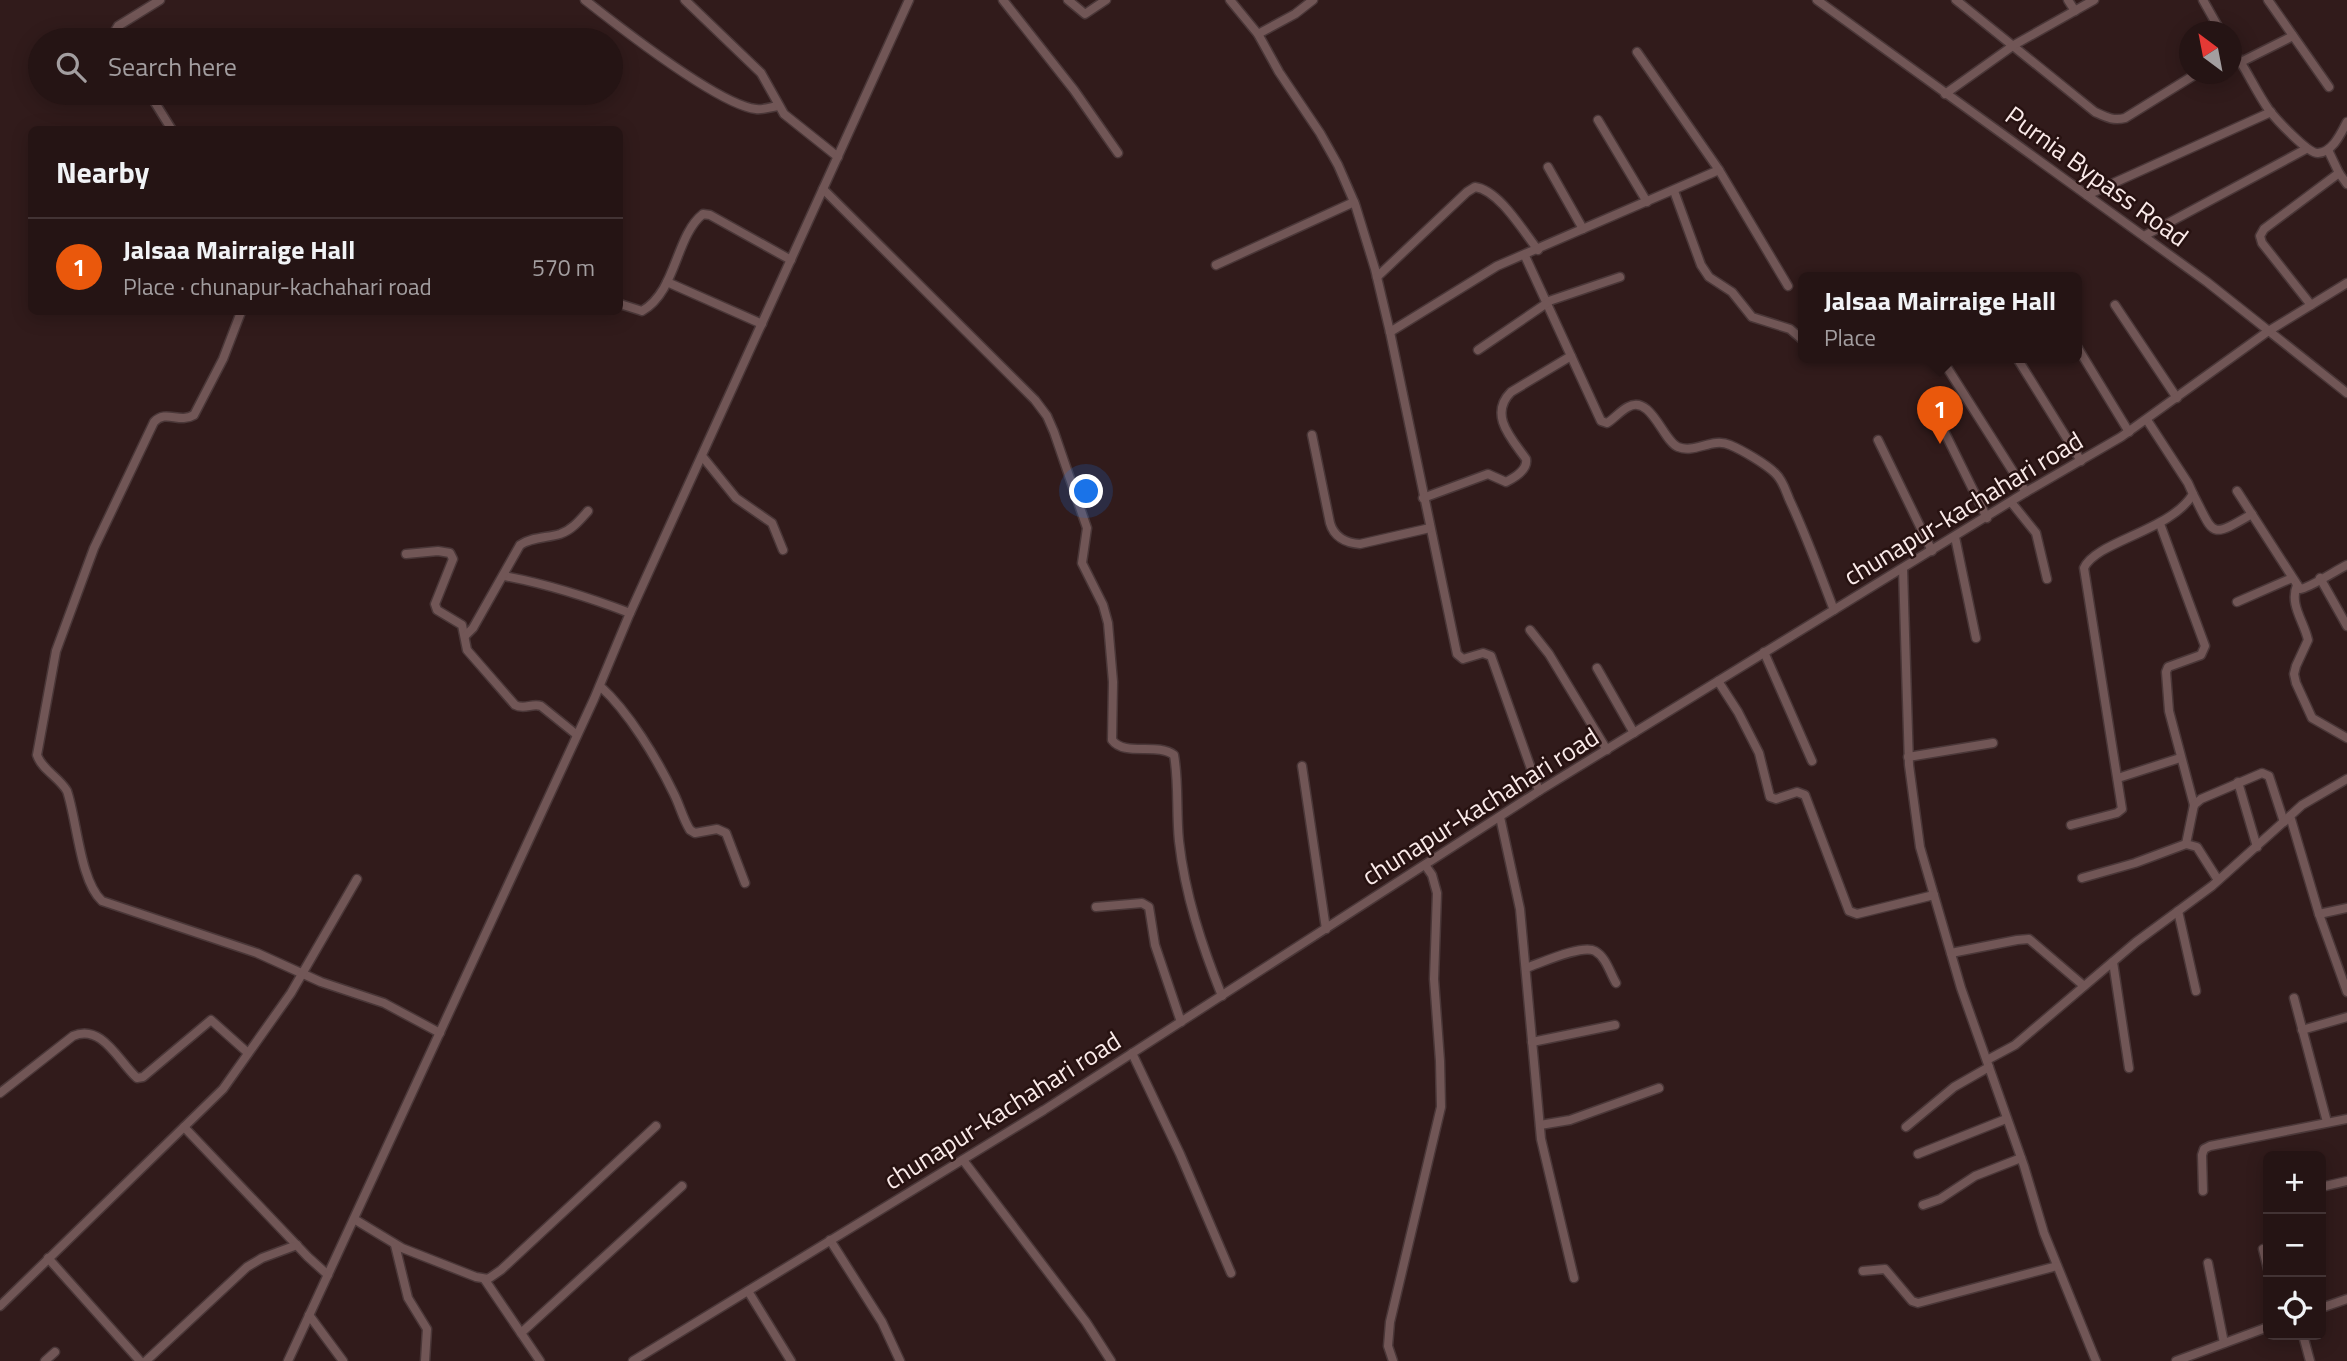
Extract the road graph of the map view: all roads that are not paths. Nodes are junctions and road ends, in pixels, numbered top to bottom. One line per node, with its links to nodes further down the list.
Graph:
1 (160, 0): 19 (street)
2 (585, 0): 20 (street)
3 (685, 0): 32 (street)
4 (909, 0): 40 (street)
5 (1003, 0): 39 (street)
6 (1068, 0): 7 (street)
7 (1106, 0)
8 (1230, 0): 22 (street)
9 (1313, 0): 22 (street)
10 (1817, 0): 30 (street, Purnia Bypass Road)
11 (1971, 0): 16 (street)
12 (2068, 0): 17 (street)
13 (2094, 0): 17 (street)
14 (2203, 0): 18 (street)
15 (2268, 0): 23 (street)
16 (1960, 3): 24 (street)
17 (2075, 11): 24 (street)
18 (2215, 21)
19 (116, 28)
20 (621, 28)
21 (623, 29): 32 (street)
22 (1258, 34): 48 (street)
23 (2293, 36): 26 (street); 29 (street)
24 (2014, 45): 28 (street); 30 (street)
25 (1637, 52): 42 (street)
26 (2242, 62)
27 (2242, 64): 33 (street)
28 (2180, 84)
29 (2329, 87)
30 (1945, 94): 47 (street, Purnia Bypass Road)
31 (156, 105): 36 (street)
32 (778, 106): 40 (street)
33 (2271, 112): 37 (street); 47 (street)
34 (1598, 120): 49 (street)
35 (2347, 122): 38 (street)
36 (170, 126)
37 (2306, 149): 38 (street); 51 (street)
38 (2328, 150): 43 (street)
39 (1118, 153)
40 (838, 157): 45 (street)
41 (1548, 167): 50 (street)
42 (1719, 170): 46 (street); 60 (street)
43 (2339, 173): 44 (street); 64 (street)
44 (2347, 184)
45 (823, 189): 54 (street); 153 (street)
46 (1674, 191): 49 (street); 69 (street)
47 (2087, 195): 51 (street, Purnia Bypass Road)
48 (1354, 202): 55 (street); 56 (street)
49 (1647, 202): 50 (street)
50 (1583, 229): 52 (street)
51 (2144, 236): 67 (street, Purnia Bypass Road)
52 (1538, 250): 53 (street); 56 (street)
53 (1525, 256): 61 (street); 68 (street)
54 (791, 260): 58 (street); 66 (street)
55 (1216, 265)
56 (1377, 277): 68 (street)
57 (1620, 277): 61 (street)
58 (667, 282): 62 (street); 66 (street)
59 (2347, 282): 64 (street, chunapur-kachahari road)
60 (1788, 286)
61 (1546, 303): 70 (street); 72 (street)
62 (623, 305)
63 (2115, 305): 76 (street)
64 (2311, 305): 67 (street, chunapur-kachahari road)
65 (240, 315): 148 (street)
66 (762, 324): 82 (street)
67 (2267, 331): 75 (street, Purnia Bypass Road); 76 (street, chunapur-kachahari road)
68 (1390, 332): 87 (street)
69 (1798, 336)
70 (1478, 350)
71 (2082, 353): 79 (street)
72 (1571, 356): 87 (street); 105 (street)
73 (1944, 363): 85 (street)
74 (2020, 363): 83 (street)
75 (2347, 393)
76 (2177, 398): 77 (street, chunapur-kachahari road)
77 (2147, 420): 79 (street, chunapur-kachahari road); 86 (street)
78 (1944, 431): 91 (street)
79 (2129, 432): 83 (street, chunapur-kachahari road)
80 (1311, 435): 93 (street)
81 (1878, 440): 96 (street)
82 (702, 456): 95 (street); 106 (street)
83 (2081, 461): 85 (street, chunapur-kachahari road)
84 (2237, 491): 90 (street)
85 (2026, 492): 88 (street, chunapur-kachahari road)
86 (2193, 494): 90 (street); 92 (street)
87 (1423, 498): 93 (street)
88 (2011, 502): 91 (street, chunapur-kachahari road); 102 (street)
89 (587, 511): 100 (street)
90 (2252, 514): 103 (street)
91 (1987, 518): 94 (street, chunapur-kachahari road)
92 (2160, 524): 121 (street); 124 (street)
93 (1430, 528): 127 (street)
94 (1955, 537): 96 (street, chunapur-kachahari road); 110 (street)
95 (783, 550)
96 (1933, 551): 99 (street, chunapur-kachahari road)
97 (406, 554): 109 (street)
98 (2347, 565): 101 (street)
99 (1903, 569): 105 (street, chunapur-kachahari road); 120 (street)
100 (504, 576): 106 (street); 109 (street)
101 (2320, 578): 103 (street); 107 (street)
102 (2047, 579)
103 (2294, 581): 104 (street); 117 (street)
104 (2237, 602)
105 (1834, 610): 111 (street, chunapur-kachahari road)
106 (630, 613): 114 (street)
107 (2347, 626)
108 (1530, 630): 119 (street)
109 (465, 636): 116 (street)
110 (1976, 638)
111 (1764, 652): 113 (street, chunapur-kachahari road); 122 (street)
112 (1597, 668): 115 (street)
113 (1718, 681): 115 (street, chunapur-kachahari road); 139 (street)
114 (600, 686): 116 (street); 138 (street)
115 (1634, 733): 119 (street, chunapur-kachahari road)
116 (578, 735): 159 (street)
117 (2347, 738)
118 (1993, 743): 120 (street)
119 (1607, 750): 127 (street, chunapur-kachahari road)
120 (1908, 757): 139 (street)
121 (2180, 758): 124 (street); 128 (street)
122 (1812, 761)
123 (1303, 766): 144 (street)
124 (2118, 778): 131 (street)
125 (2347, 779): 130 (street)
126 (2238, 782): 128 (street); 130 (street); 133 (street)
127 (1539, 791): 129 (street, chunapur-kachahari road)
128 (2194, 805): 132 (street)
129 (1500, 817): 134 (street, chunapur-kachahari road); 147 (street)
130 (2287, 819): 133 (street); 143 (street)
131 (2071, 825)
132 (2186, 844): 136 (street); 137 (street)
133 (2257, 847): 137 (street)
134 (1425, 865): 144 (street, chunapur-kachahari road); 216 (street)
135 (357, 878): 148 (street)
136 (2082, 878)
137 (2218, 880): 142 (street)
138 (745, 883)
139 (1934, 895): 145 (street)
140 (1096, 907): 156 (street)
141 (2347, 908): 143 (street)
142 (2178, 911): 146 (street); 151 (street)
143 (2319, 914): 152 (street)
144 (1326, 929): 153 (street, chunapur-kachahari road)
145 (1951, 953): 150 (street); 163 (street)
146 (2113, 962): 150 (street); 164 (street)
147 (1526, 968): 149 (street); 160 (street)
148 (301, 973): 159 (street); 161 (street)
149 (1615, 983)
150 (2084, 986): 163 (street)
151 (2196, 991)
152 (2347, 992)
153 (1222, 996): 156 (street, chunapur-kachahari road)
154 (2294, 998): 158 (street)
155 (2347, 1017): 158 (street)
156 (1181, 1022): 162 (street, chunapur-kachahari road)
157 (1615, 1025): 160 (street)
158 (2302, 1030): 169 (street)
159 (440, 1033): 182 (street)
160 (1532, 1042): 170 (street)
161 (248, 1053): 166 (street); 172 (street)
162 (1132, 1053): 176 (street, chunapur-kachahari road); 190 (street)
163 (1988, 1063): 167 (street); 173 (street)
164 (2129, 1068)
165 (1659, 1088): 170 (street)
166 (0, 1093)
167 (2006, 1119): 174 (street); 175 (street)
168 (2347, 1119): 169 (street)
169 (2327, 1122): 180 (street)
170 (1540, 1125): 192 (street)
171 (656, 1126): 193 (street)
172 (184, 1127): 184 (street); 186 (street)
173 (1906, 1127)
174 (1918, 1154)
175 (2021, 1158): 181 (street); 188 (street)
176 (963, 1160): 183 (street, chunapur-kachahari road); 215 (street)
177 (2347, 1181): 179 (street)
178 (682, 1186): 200 (street)
179 (2326, 1186)
180 (2203, 1191)
181 (1923, 1205)
182 (355, 1219): 185 (street); 191 (street)
183 (830, 1240): 194 (street, chunapur-kachahari road); 214 (street)
184 (297, 1245): 191 (street); 207 (street)
185 (395, 1245): 193 (street); 204 (street)
186 (48, 1258): 196 (street); 206 (street)
187 (2208, 1263): 202 (street)
188 (2057, 1266): 189 (street); 217 (street)
189 (1863, 1271)
190 (1231, 1273)
191 (328, 1275): 198 (street)
192 (1574, 1278)
193 (485, 1280): 200 (street)
194 (748, 1291): 212 (street, chunapur-kachahari road); 213 (street)
195 (2347, 1299): 197 (street)
196 (0, 1306)
197 (2326, 1306)
198 (309, 1315): 208 (street); 209 (street)
199 (2263, 1329): 202 (street)
200 (521, 1333): 211 (street)
201 (2305, 1340): 219 (street)
202 (2224, 1343): 218 (street)
203 (55, 1352): 205 (street)
204 (425, 1359): 210 (street)
205 (46, 1361)
206 (140, 1361)
207 (146, 1361)
208 (288, 1361)
209 (342, 1361)
210 (415, 1361)
211 (540, 1361)
212 (633, 1361)
213 (791, 1361)
214 (900, 1361)
215 (1111, 1361)
216 (1393, 1361)
217 (2096, 1361)
218 (2176, 1361)
219 (2310, 1361)

